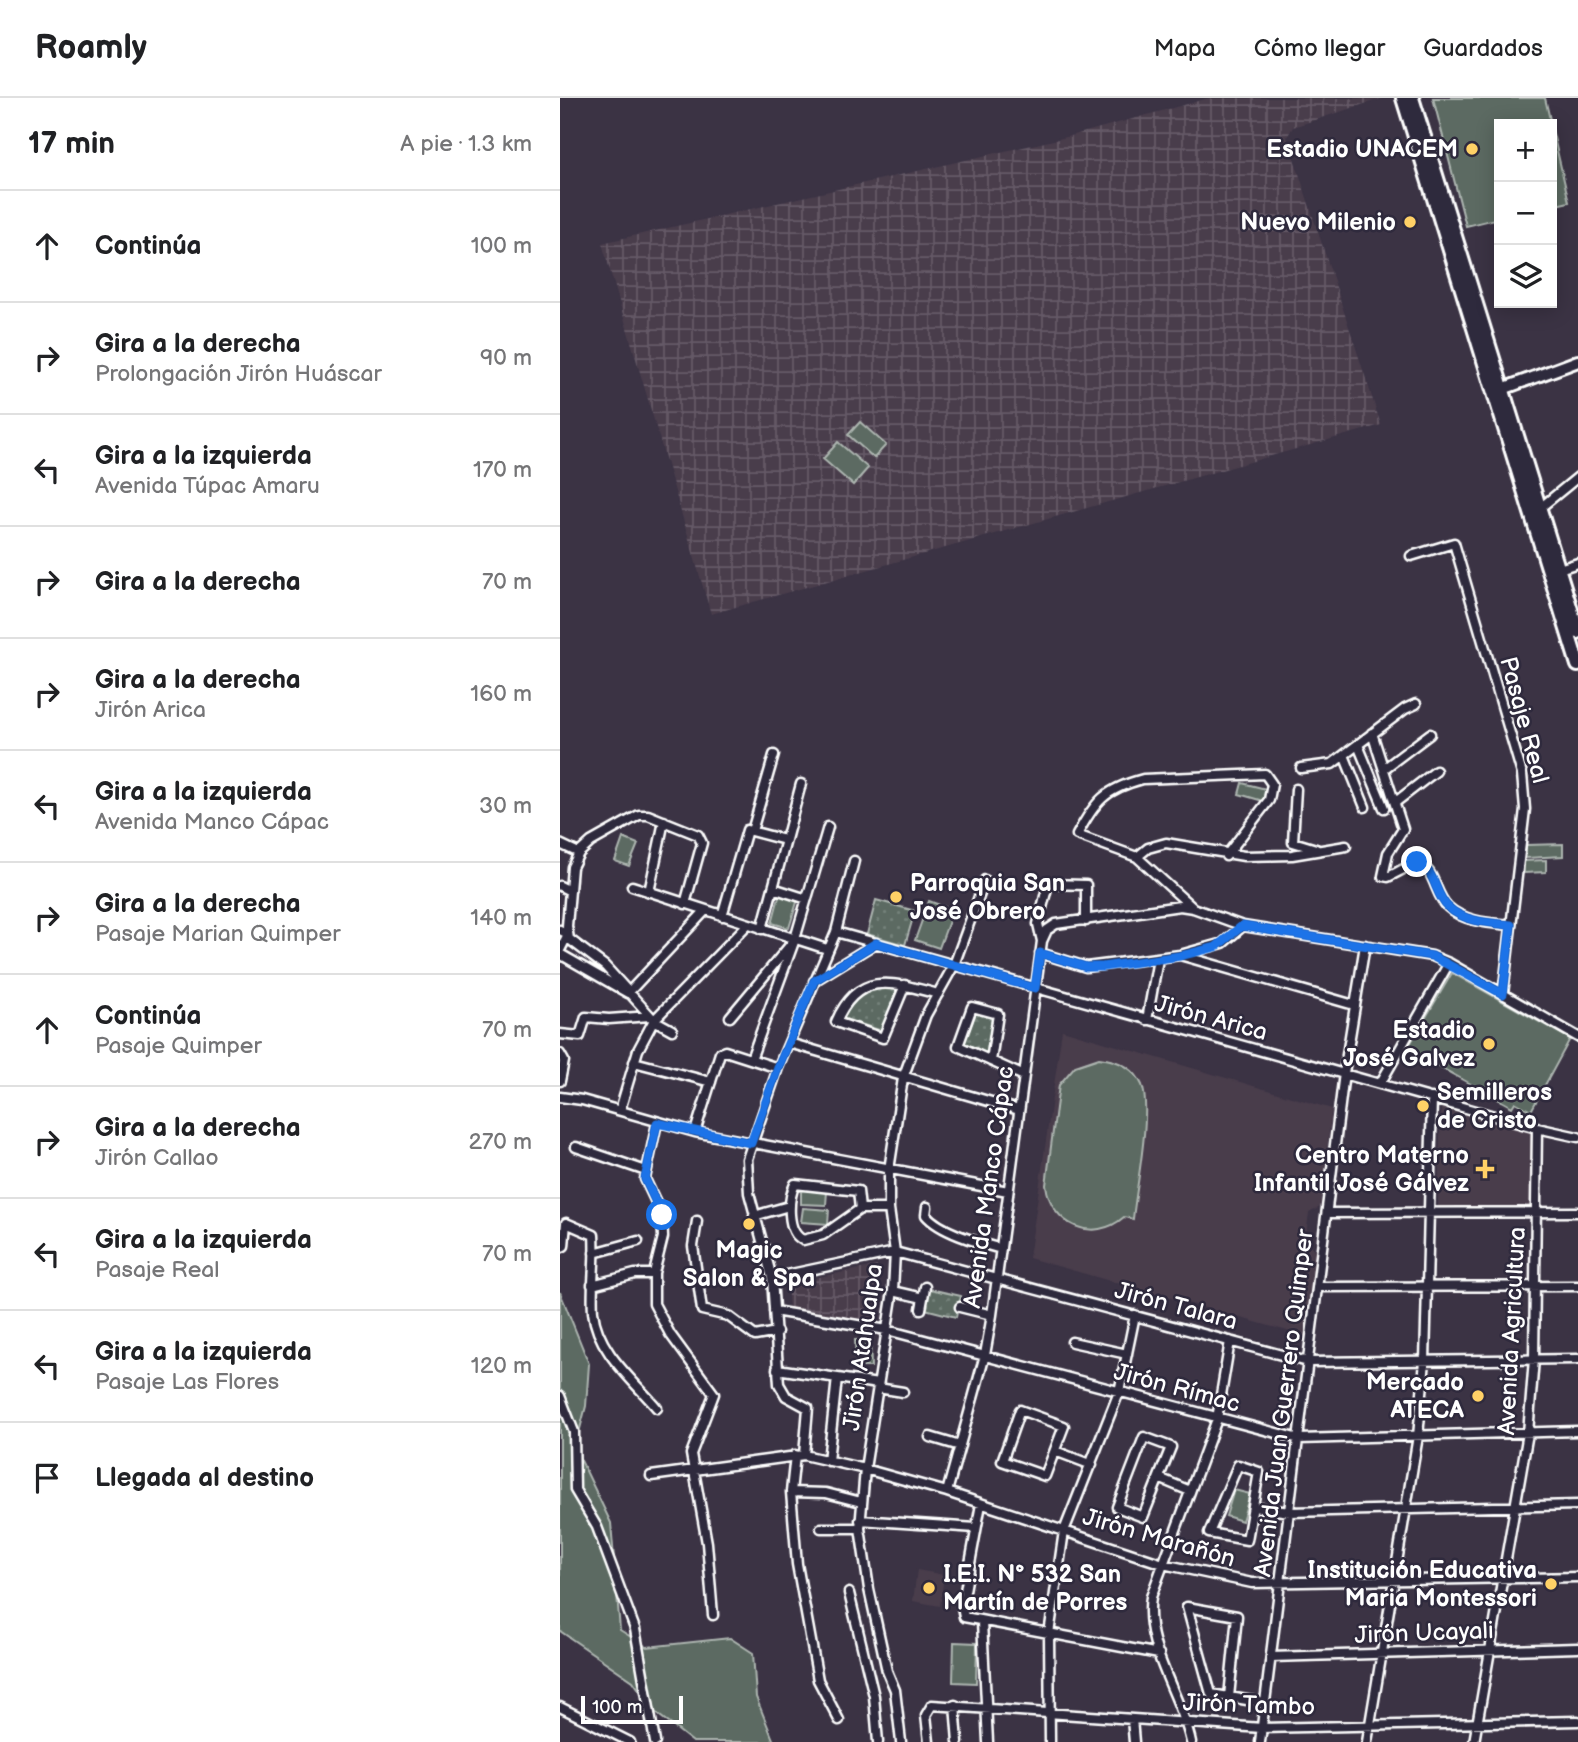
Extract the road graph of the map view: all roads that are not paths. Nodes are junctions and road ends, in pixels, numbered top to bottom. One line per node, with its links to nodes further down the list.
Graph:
1 (1403, 98): 4 (main road)
2 (1412, 98): 4 (main road)
3 (1578, 361): 4 (street)
4 (1498, 391): 6 (main road); 11 (main road)
5 (1578, 477): 6 (street)
6 (1540, 508): 9 (main road)
7 (1411, 556): 50 (street, Pasaje Real)
8 (1578, 563): 9 (street)
9 (1559, 569): 10 (main road)
10 (1578, 632)
11 (1578, 665)
12 (1416, 704): 13 (street)
13 (1372, 733): 15 (street); 19 (street)
14 (1430, 734): 19 (street)
15 (1358, 745): 17 (street); 25 (street)
16 (774, 755): 28 (street)
17 (1345, 755): 18 (street); 24 (street)
18 (1301, 768)
19 (1385, 768): 23 (street)
20 (1436, 771): 23 (street)
21 (801, 785): 29 (street)
22 (1296, 789): 32 (street)
23 (1396, 801): 50 (street)
24 (1365, 807)
25 (1384, 808)
26 (664, 821): 33 (street); 42 (street); 44 (street)
27 (828, 827): 43 (street)
28 (751, 831): 29 (street); 47 (street)
29 (785, 840): 40 (street)
30 (560, 844): 33 (street)
31 (1346, 846): 32 (street)
32 (1318, 850): 34 (street)
33 (579, 853): 41 (street)
34 (1226, 856): 35 (street); 35 (street)
35 (1137, 857): 45 (street)
36 (854, 861): 54 (street)
37 (985, 880): 66 (street, Jirón Atahualpa)
38 (560, 886): 41 (street)
39 (632, 886): 42 (street)
40 (773, 888): 43 (street); 52 (street)
41 (570, 891): 53 (street)
42 (649, 892): 44 (street)
43 (807, 899): 55 (street)
44 (685, 904): 46 (street)
45 (1194, 908): 48 (street); 51 (street)
46 (705, 911): 47 (street); 71 (street)
47 (722, 916): 49 (street)
48 (1086, 921): 56 (street); 56 (street, Avenida Manco Cápac)
49 (748, 925): 52 (street); 76 (street)
50 (1511, 925): 73 (street, Pasaje Real)
51 (1242, 926): 58 (street); 59 (street)
52 (762, 929): 55 (street)
53 (564, 932): 61 (street); 71 (street)
54 (835, 932): 57 (street, Jirón Arica); 60 (street)
55 (795, 939): 60 (street); 75 (street); 83 (street)
56 (1042, 941): 62 (street, Avenida Manco Cápac)
57 (876, 943): 66 (street, Jirón Arica); 68 (street)
58 (1365, 945): 65 (street); 74 (street, Avenida Juan Guerrero Quimper)
59 (1216, 947): 63 (street); 67 (street)
60 (827, 949): 68 (street)
61 (560, 952): 71 (street)
62 (1040, 953): 64 (street); 70 (street, Avenida Manco Cápac)
63 (1180, 956): 64 (street); 67 (street)
64 (1158, 958): 77 (street)
65 (1449, 962): 73 (street); 92 (street)
66 (954, 965): 70 (street, Jirón Arica); 72 (street, Jirón Atahualpa)
67 (1214, 965): 74 (street)
68 (814, 981): 81 (street)
69 (905, 985): 69 (street); 72 (street)
70 (1035, 988): 77 (street, Jirón Arica); 88 (street, Avenida Manco Cápac)
71 (628, 993): 76 (street)
72 (938, 994): 89 (street, Jirón Atahualpa)
73 (1503, 994): 80 (street)
74 (1353, 1006): 87 (street, Avenida Juan Guerrero Quimper)
75 (730, 1017)
76 (652, 1018): 78 (street); 79 (street); 85 (street)
77 (1147, 1020): 87 (street, Jirón Arica)
78 (672, 1030)
79 (560, 1034)
80 (1578, 1037)
81 (789, 1043): 86 (street); 89 (street)
82 (560, 1054): 90 (street)
83 (751, 1059): 86 (street); 91 (street)
84 (991, 1061): 84 (street); 88 (street)
85 (634, 1062): 91 (street); 95 (street)
86 (778, 1068): 101 (street)
87 (1344, 1073): 92 (street, Jirón Arica); 112 (street, Avenida Juan Guerrero Quimper)
88 (1024, 1076): 96 (street, Avenida Manco Cápac)
89 (903, 1078): 96 (street); 103 (street, Jirón Atahualpa)
90 (560, 1081)
91 (711, 1082): 99 (street)
92 (1380, 1084): 94 (street, Jirón Arica)
93 (560, 1097): 95 (street)
94 (1432, 1098): 98 (street, Jirón Arica); 113 (street)
95 (620, 1110): 97 (street)
96 (1019, 1110): 105 (street, Avenida Manco Cápac)
97 (657, 1123): 99 (street); 104 (street)
98 (1537, 1128): 100 (street, Jirón Arica); 110 (street, Avenida Agricultura)
99 (695, 1132): 101 (street)
100 (1578, 1137)
101 (751, 1143): 103 (street); 114 (street)
102 (576, 1147): 104 (street)
103 (890, 1170): 105 (street); 109 (street, Jirón Atahualpa)
104 (646, 1171): 121 (street)
105 (1008, 1191): 118 (street, Avenida Manco Cápac)
106 (789, 1206): 108 (street); 108 (street); 114 (street)
107 (927, 1207): 118 (street)
108 (860, 1209): 109 (street)
109 (890, 1209): 119 (street, Jirón Atahualpa)
110 (1536, 1212): 111 (street); 113 (street); 125 (street, Avenida Agricultura)
111 (1578, 1212)
112 (1327, 1213): 113 (street); 128 (street, Avenida Juan Guerrero Quimper)
113 (1430, 1213): 129 (street)
114 (754, 1216): 122 (street)
115 (697, 1221): 138 (street)
116 (638, 1241): 120 (street)
117 (560, 1248): 120 (street)
118 (1001, 1249): 123 (street, Avenida Manco Cápac)
119 (895, 1252): 122 (street, Jirón Talara); 123 (street, Jirón Talara); 130 (street, Jirón Atahualpa)
120 (594, 1253): 124 (street)
121 (654, 1274): 124 (street); 165 (street)
122 (772, 1278): 134 (street)
123 (998, 1278): 135 (street, Avenida Manco Cápac); 136 (street, Jirón Talara)
124 (592, 1285): 153 (street)
125 (1536, 1286): 126 (street); 129 (street); 143 (street, Avenida Agricultura)
126 (1578, 1286)
127 (925, 1287): 131 (street)
128 (1318, 1287): 129 (street); 146 (street, Avenida Juan Guerrero Quimper)
129 (1428, 1287): 145 (street)
130 (893, 1291): 131 (street); 137 (street, Jirón Atahualpa)
131 (923, 1298): 133 (street)
132 (960, 1307): 135 (street)
133 (921, 1309)
134 (774, 1311): 137 (street, Jirón Rímac); 138 (street)
135 (992, 1315): 142 (street, Avenida Manco Cápac)
136 (1135, 1315): 139 (street, Jirón Talara); 141 (street)
137 (887, 1330): 142 (street, Jirón Rímac); 149 (street, Jirón Atahualpa)
138 (777, 1332): 147 (street)
139 (1230, 1341): 146 (street, Jirón Talara); 154 (street)
140 (1072, 1342): 141 (street)
141 (1127, 1354): 151 (street)
142 (985, 1355): 151 (street, Jirón Rímac); 160 (street, Avenida Manco Cápac)
143 (1534, 1359): 144 (street, Jirón Talara); 145 (street, Jirón Talara); 156 (street, Avenida Agricultura)
144 (1578, 1359)
145 (1425, 1361): 146 (street, Jirón Talara); 157 (street)
146 (1308, 1362): 159 (street, Avenida Juan Guerrero Quimper)
147 (778, 1369): 148 (street); 162 (street)
148 (837, 1378): 149 (street); 163 (street)
149 (878, 1386): 150 (street); 166 (street, Jirón Atahualpa)
150 (903, 1392)
151 (1119, 1392): 154 (street, Jirón Rímac); 164 (street)
152 (560, 1396): 211 (street)
153 (657, 1408)
154 (1217, 1419): 159 (street, Jirón Rímac); 169 (street)
155 (1578, 1431): 156 (street, Jirón Rímac)
156 (1528, 1433): 157 (street, Jirón Rímac); 176 (street, Avenida Agricultura)
157 (1418, 1436): 159 (street, Jirón Rímac); 177 (street)
158 (930, 1437): 160 (street)
159 (1299, 1439): 178 (street, Avenida Juan Guerrero Quimper)
160 (960, 1447): 171 (street, Avenida Manco Cápac)
161 (1055, 1451): 161 (street); 164 (street)
162 (799, 1455): 163 (street, Jirón Marañón); 165 (street); 170 (street)
163 (828, 1461): 166 (street, Jirón Marañón)
164 (1092, 1465): 182 (street)
165 (693, 1468): 167 (street); 189 (street)
166 (865, 1468): 171 (street, Jirón Marañón); 172 (street, Jirón Atahualpa)
167 (651, 1476)
168 (1159, 1478): 168 (street); 169 (street)
169 (1190, 1491): 183 (street)
170 (791, 1492): 172 (street); 204 (street)
171 (947, 1492): 173 (street, Jirón Marañón)
172 (861, 1502): 179 (street, Jirón Atahualpa)
173 (981, 1504): 181 (street); 182 (street, Jirón Marañón)
174 (1578, 1505): 176 (street)
175 (1253, 1507): 175 (street); 178 (street)
176 (1517, 1507): 177 (street); 185 (street, Avenida Agricultura)
177 (1408, 1509): 178 (street); 186 (street)
178 (1290, 1511): 187 (street, Avenida Juan Guerrero Quimper)
179 (860, 1524): 180 (street); 181 (street); 213 (street, Jirón Atahualpa)
180 (821, 1528)
181 (976, 1528): 190 (street)
182 (1064, 1531): 183 (street, Jirón Marañón); 191 (street)
183 (1163, 1564): 187 (street, Jirón Marañón); 194 (street)
184 (1578, 1577): 185 (street, Jirón Marañón)
185 (1505, 1579): 186 (street, Jirón Marañón); 193 (street, Avenida Agricultura)
186 (1395, 1583): 187 (street, Jirón Marañón); 195 (street)
187 (1280, 1584): 196 (street, Avenida Juan Guerrero Quimper)
188 (849, 1592): 212 (street)
189 (713, 1615)
190 (982, 1622): 191 (street); 201 (street)
191 (1049, 1634): 194 (street); 202 (street)
192 (1578, 1648): 193 (street, Jirón Ucayali)
193 (1491, 1651): 195 (street, Jirón Ucayali); 207 (street, Avenida Agricultura)
194 (1159, 1654): 206 (street)
195 (1382, 1654): 196 (street, Jirón Ucayali); 208 (street)
196 (1271, 1657): 198 (street, Avenida Juan Guerrero Quimper)
197 (1229, 1697): 197 (street); 198 (street)
198 (1265, 1703): 209 (street, Avenida Juan Guerrero Quimper)
199 (955, 1705): 201 (street, Jirón Tambo); 214 (street, Jirón Tambo); 215 (street)
200 (560, 1707): 210 (street)
201 (984, 1708): 202 (street, Jirón Tambo); 216 (street)
202 (1047, 1713): 203 (street, Jirón Tambo); 217 (street)
203 (1132, 1719): 206 (street, Jirón Tambo); 218 (street)
204 (839, 1720)
205 (1578, 1720): 207 (street, Jirón Tambo)
206 (1187, 1723): 209 (street, Jirón Tambo); 219 (street)
207 (1477, 1723): 208 (street, Jirón Tambo); 222 (street, Avenida Agricultura)
208 (1370, 1727): 209 (street, Jirón Tambo); 221 (street)
209 (1262, 1728): 220 (street, Avenida Juan Guerrero Quimper)
210 (630, 1742)
211 (655, 1742)
212 (878, 1742)
213 (901, 1742)
214 (929, 1742)
215 (958, 1742)
216 (988, 1742)
217 (1050, 1742)
218 (1134, 1742)
219 (1191, 1742)
220 (1260, 1742)
221 (1367, 1742)
222 (1474, 1742)

